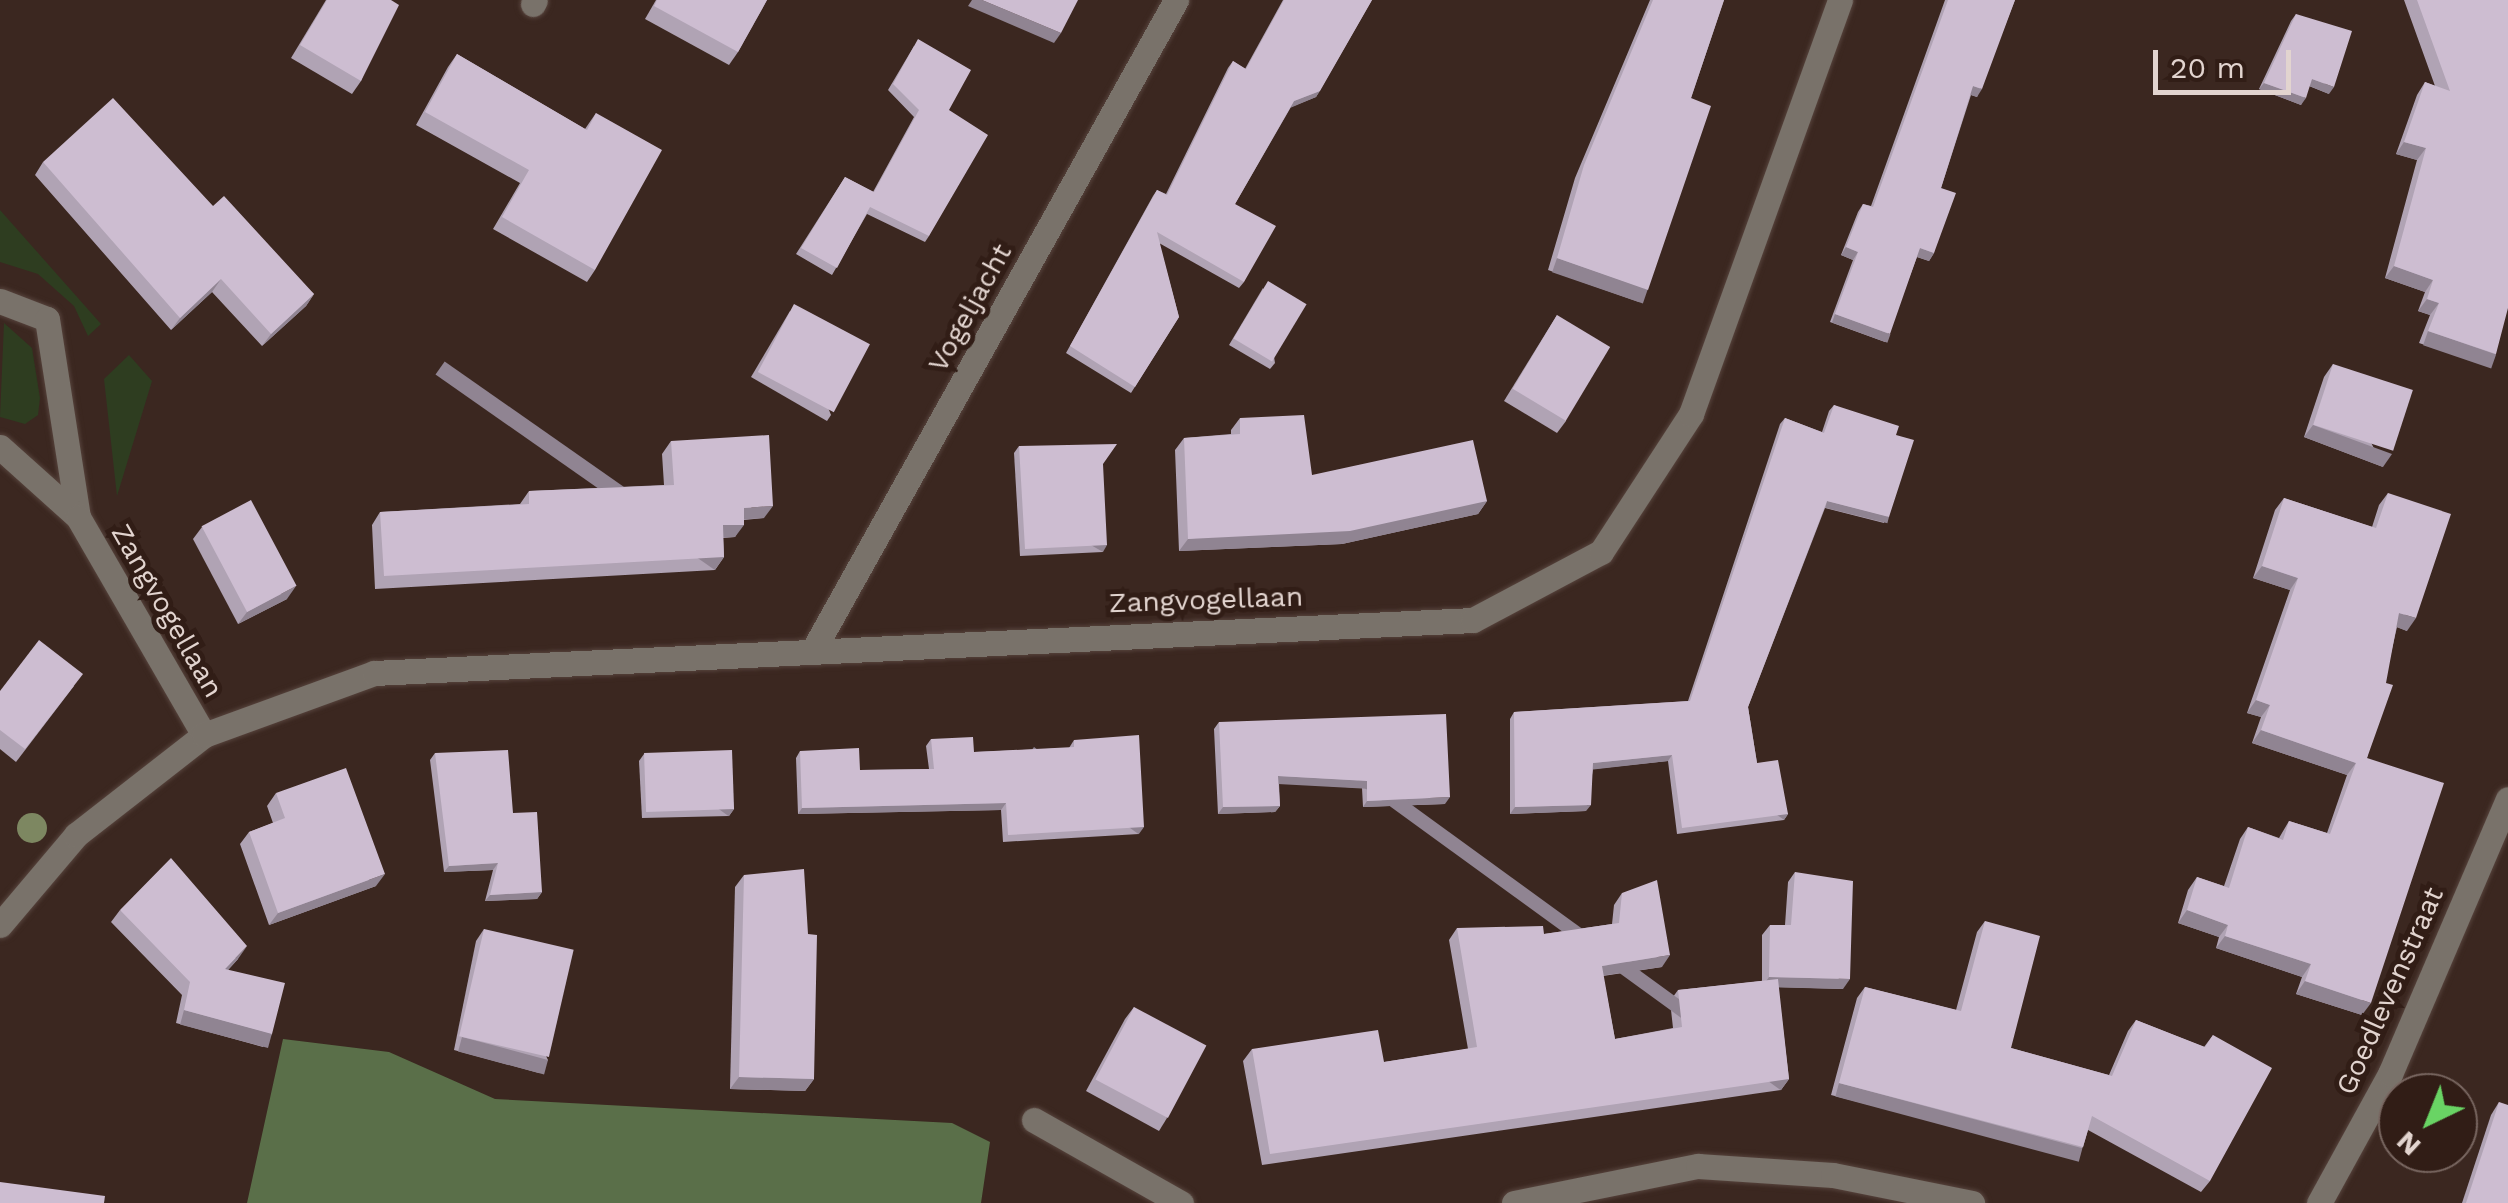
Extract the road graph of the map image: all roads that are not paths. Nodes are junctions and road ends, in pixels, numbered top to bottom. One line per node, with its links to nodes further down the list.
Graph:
1 (1176, 0): 6 (street, Vogeljacht)
2 (1840, 0): 6 (street, Zangvogellaan)
3 (0, 301): 5 (street, Zangvogellaan)
4 (0, 447): 5 (street, Zangvogellaan)
5 (78, 518): 7 (street, Zangvogellaan)
6 (816, 645): 7 (street, Zangvogellaan)
7 (204, 735): 9 (street, Zangvogellaan)
8 (2508, 800): 14 (street, Goedlevenstraat)
9 (0, 925)
10 (1034, 1120): 11 (street)
11 (1180, 1203)
12 (1514, 1203): 13 (street)
13 (1972, 1203)
14 (2319, 1203)

